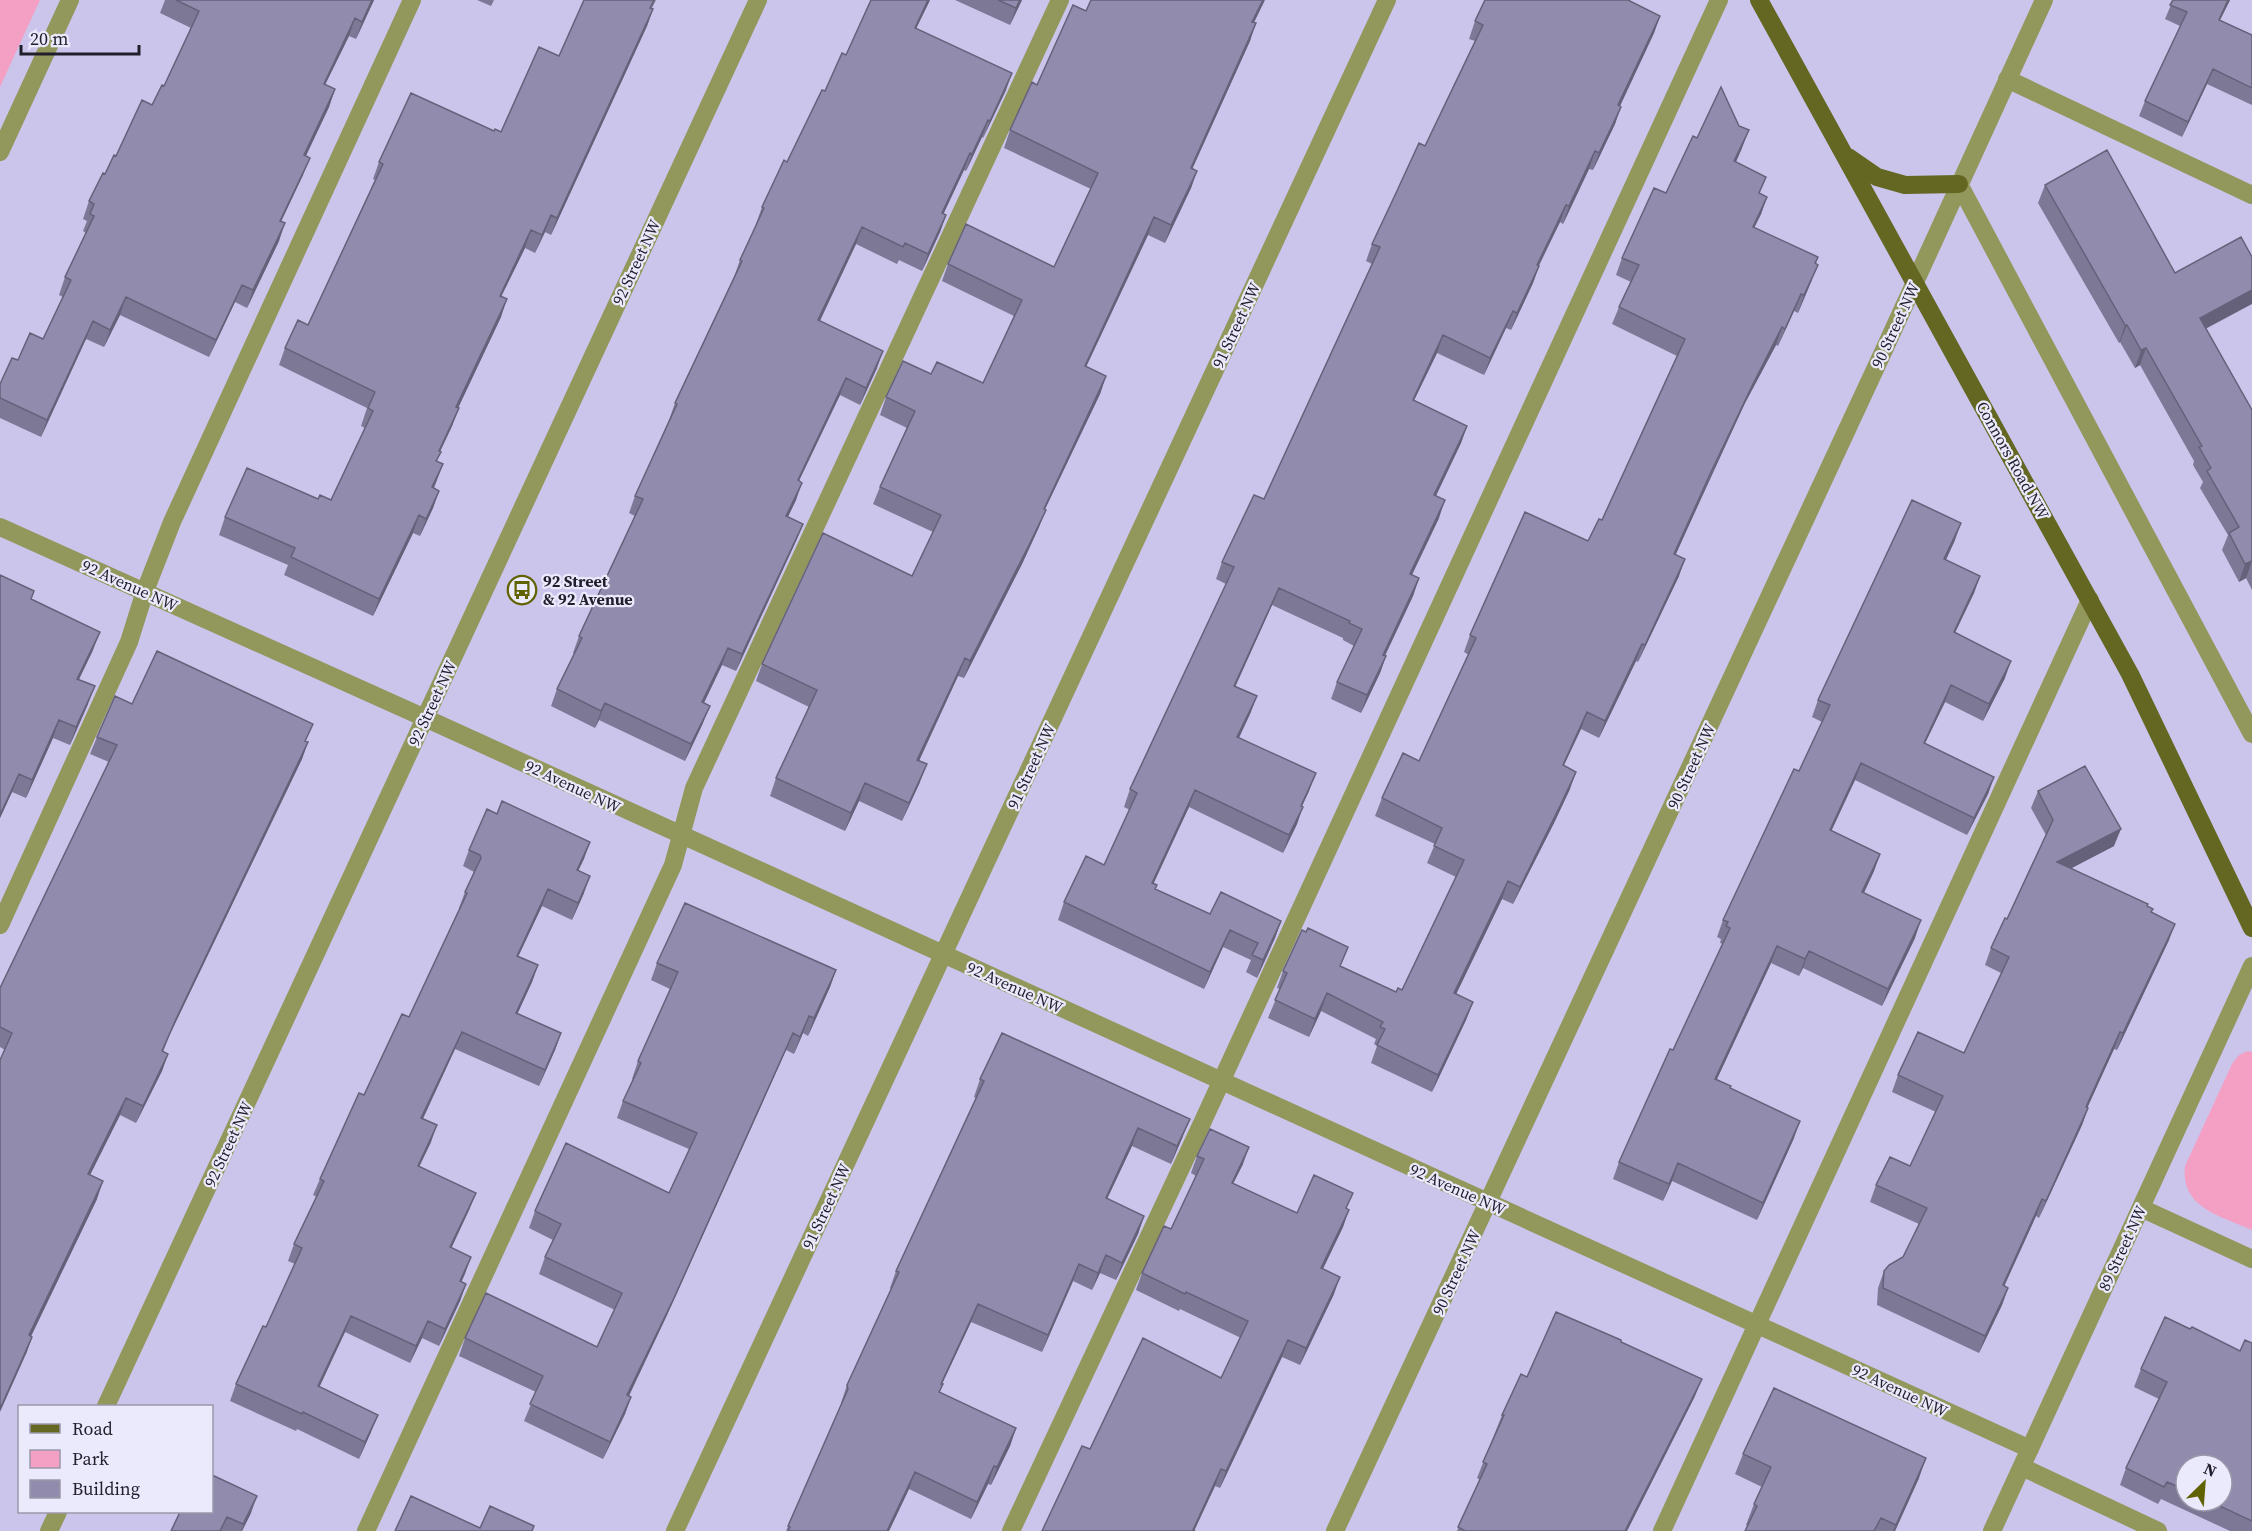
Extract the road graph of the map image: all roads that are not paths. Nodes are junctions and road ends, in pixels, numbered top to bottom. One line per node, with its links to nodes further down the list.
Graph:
1 (70, 0): 10 (street)
2 (412, 0): 16 (street)
3 (758, 0): 18 (street, 92 Street NW)
4 (1060, 0): 20 (street)
5 (1387, 0): 23 (street, 91 Street NW)
6 (1719, 0): 25 (street)
7 (1759, 0): 11 (main road, Connors Road NW)
8 (2043, 0): 9 (street, 90 Street NW)
9 (2007, 80): 12 (street, 90 Street NW); 13 (street)
10 (0, 152)
11 (1844, 154): 12 (main road); 14 (main road, Connors Road NW)
12 (1959, 184): 14 (street, 90 Street NW); 19 (street)
13 (2252, 195)
14 (1915, 282): 17 (main road, Connors Road NW); 26 (street, 90 Street NW)
15 (0, 527): 16 (street, 92 Avenue NW)
16 (145, 591): 18 (street, 92 Avenue NW); 21 (street)
17 (2090, 600): 22 (main road, Connors Road NW); 29 (street)
18 (425, 718): 20 (street, 92 Avenue NW); 30 (street, 92 Street NW)
19 (2252, 734)
20 (680, 835): 23 (street, 92 Avenue NW); 35 (street)
21 (0, 925)
22 (2252, 928)
23 (943, 954): 25 (street, 92 Avenue NW); 36 (street, 91 Street NW)
24 (2252, 966): 27 (street, 89 Street NW)
25 (1222, 1080): 26 (street, 92 Avenue NW); 37 (street)
26 (1488, 1203): 29 (street, 92 Avenue NW); 38 (street, 90 Street NW)
27 (2141, 1208): 28 (street); 31 (street, 89 Street NW)
28 (2252, 1259)
29 (1756, 1325): 31 (street, 92 Avenue NW); 39 (street)
30 (107, 1405)
31 (2030, 1449): 32 (street, 89 Street NW)
32 (2022, 1467): 40 (street, 89 Street NW); 41 (street)
33 (58, 1513): 34 (street)
34 (49, 1531)
35 (366, 1531)
36 (675, 1531)
37 (1011, 1531)
38 (1335, 1531)
39 (1662, 1531)
40 (1992, 1531)
41 (2158, 1531)

